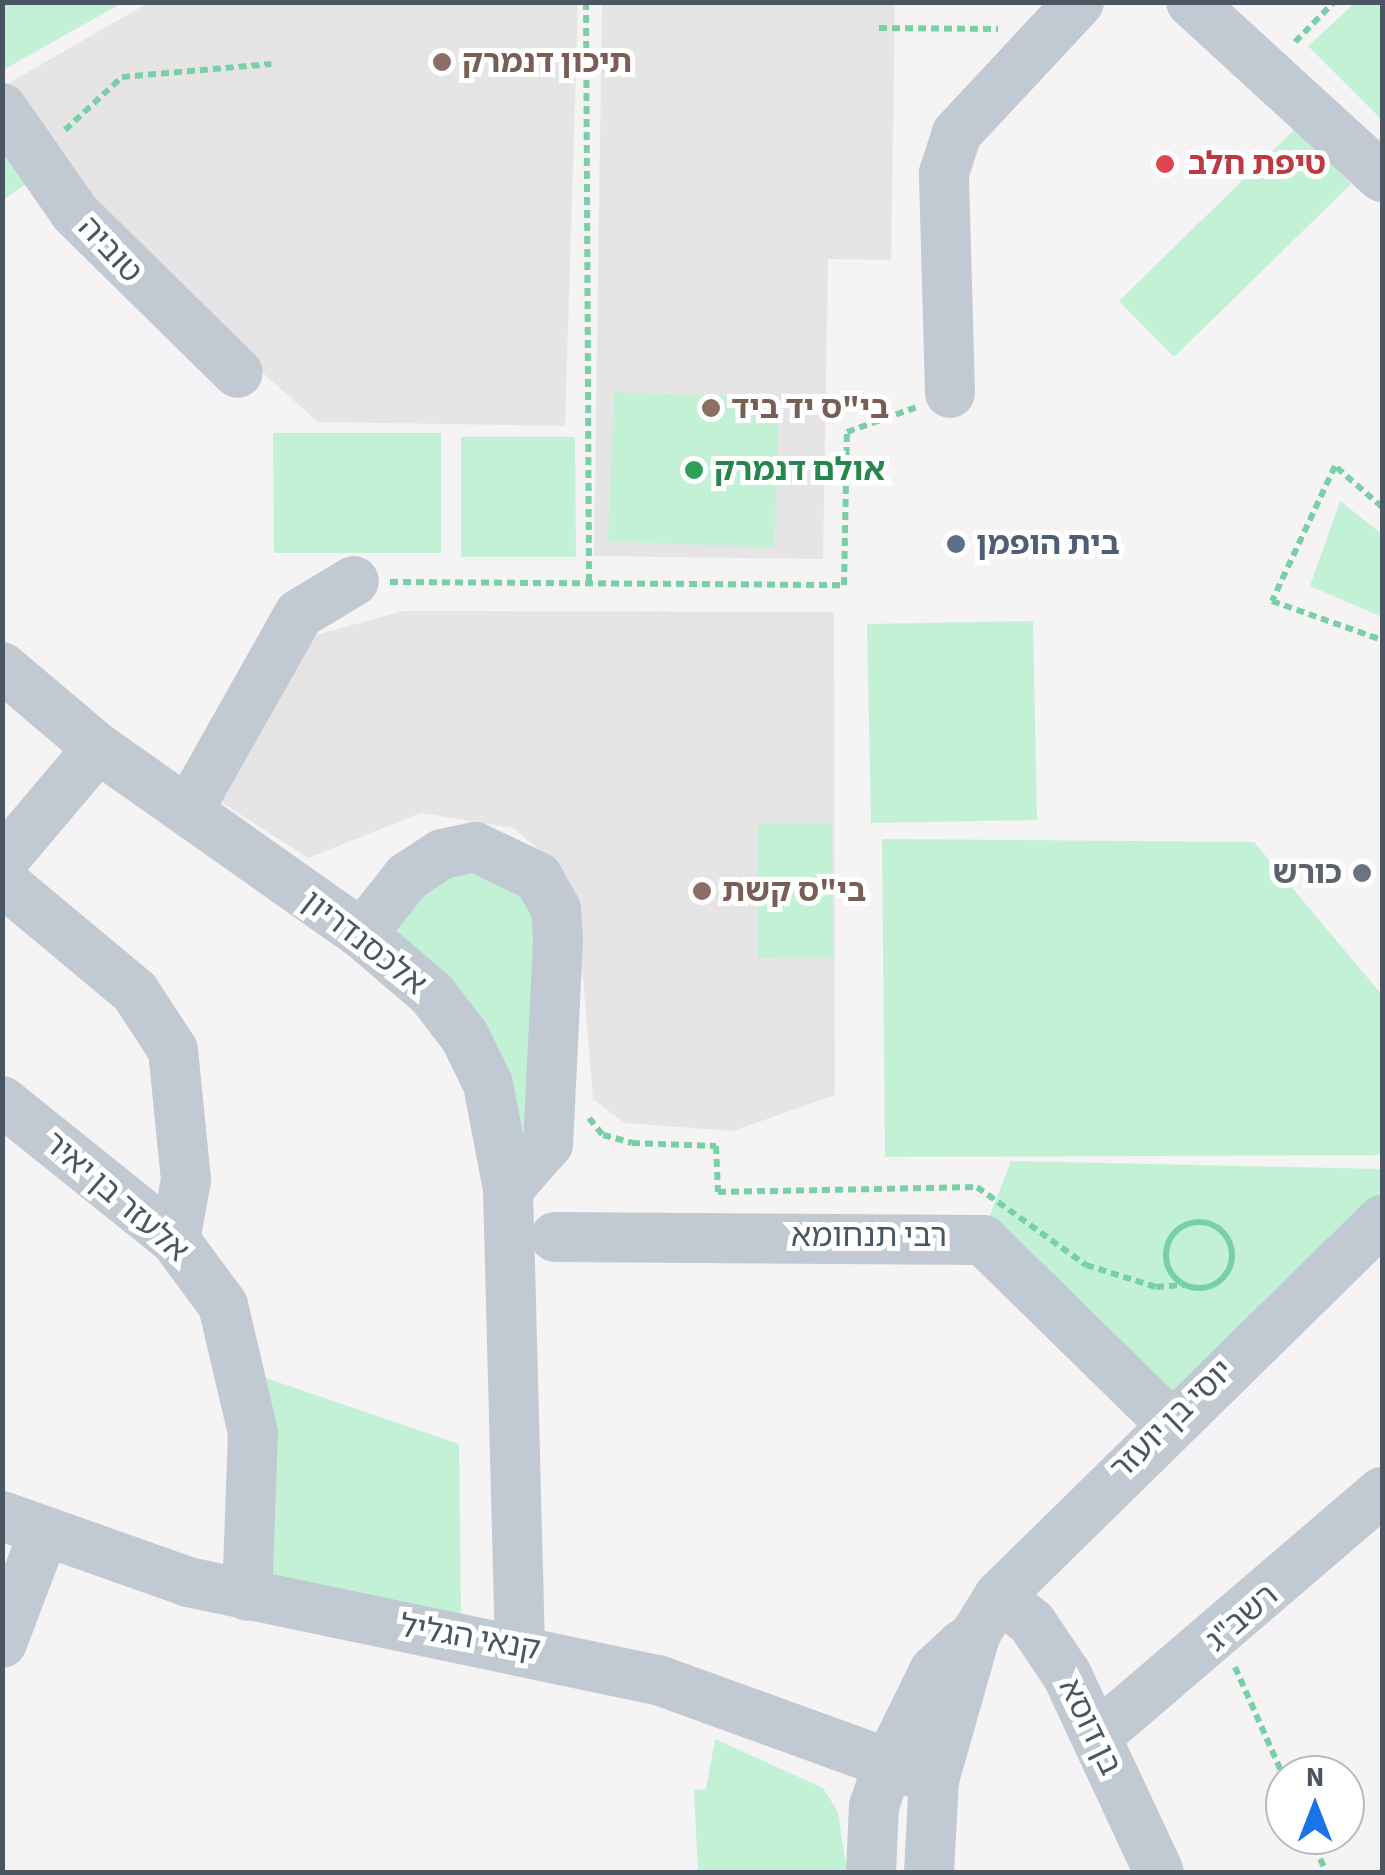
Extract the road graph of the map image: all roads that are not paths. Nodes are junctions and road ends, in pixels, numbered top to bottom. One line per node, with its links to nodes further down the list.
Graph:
1 (1191, 2): 4 (street)
2 (1064, 16): 6 (street)
3 (2, 108): 5 (street, טוביה)
4 (1382, 177)
5 (238, 374)
6 (950, 393)
7 (354, 582): 10 (street)
8 (2, 667): 9 (street, אלכסנדריון)
9 (98, 748): 10 (street, אלכסנדריון); 11 (street)
10 (188, 812): 13 (street, אלכסנדריון)
11 (2, 862)
12 (2, 881): 18 (street)
13 (362, 934): 15 (street, אלכסנדריון); 15 (street)
14 (2, 1101): 18 (street, אלעזר בן יאיר)
15 (508, 1190): 25 (street, אלכסנדריון)
16 (1382, 1220): 19 (street, יוסי בן יועזר)
17 (555, 1237): 19 (street, רבי תנחומא)
18 (176, 1240): 22 (street, אלעזר בן יאיר)
19 (1170, 1422): 23 (street, יוסי בן יועזר)
20 (1382, 1492): 26 (street, רשב"ג)
21 (22, 1527): 22 (street, קנאי הגליל); 24 (street)
22 (247, 1596): 25 (street, קנאי הגליל)
23 (988, 1614): 26 (street, בן דוסא); 27 (street, יוסי בן יועזר)
24 (2, 1643)
25 (520, 1645): 27 (street, קנאי הגליל)
26 (1097, 1736): 28 (street, בן דוסא)
27 (911, 1772): 29 (street, יוסי בן יועזר); 30 (street, יוסי בן יועזר)
28 (1150, 1853)
29 (871, 1872)
30 (929, 1872)

